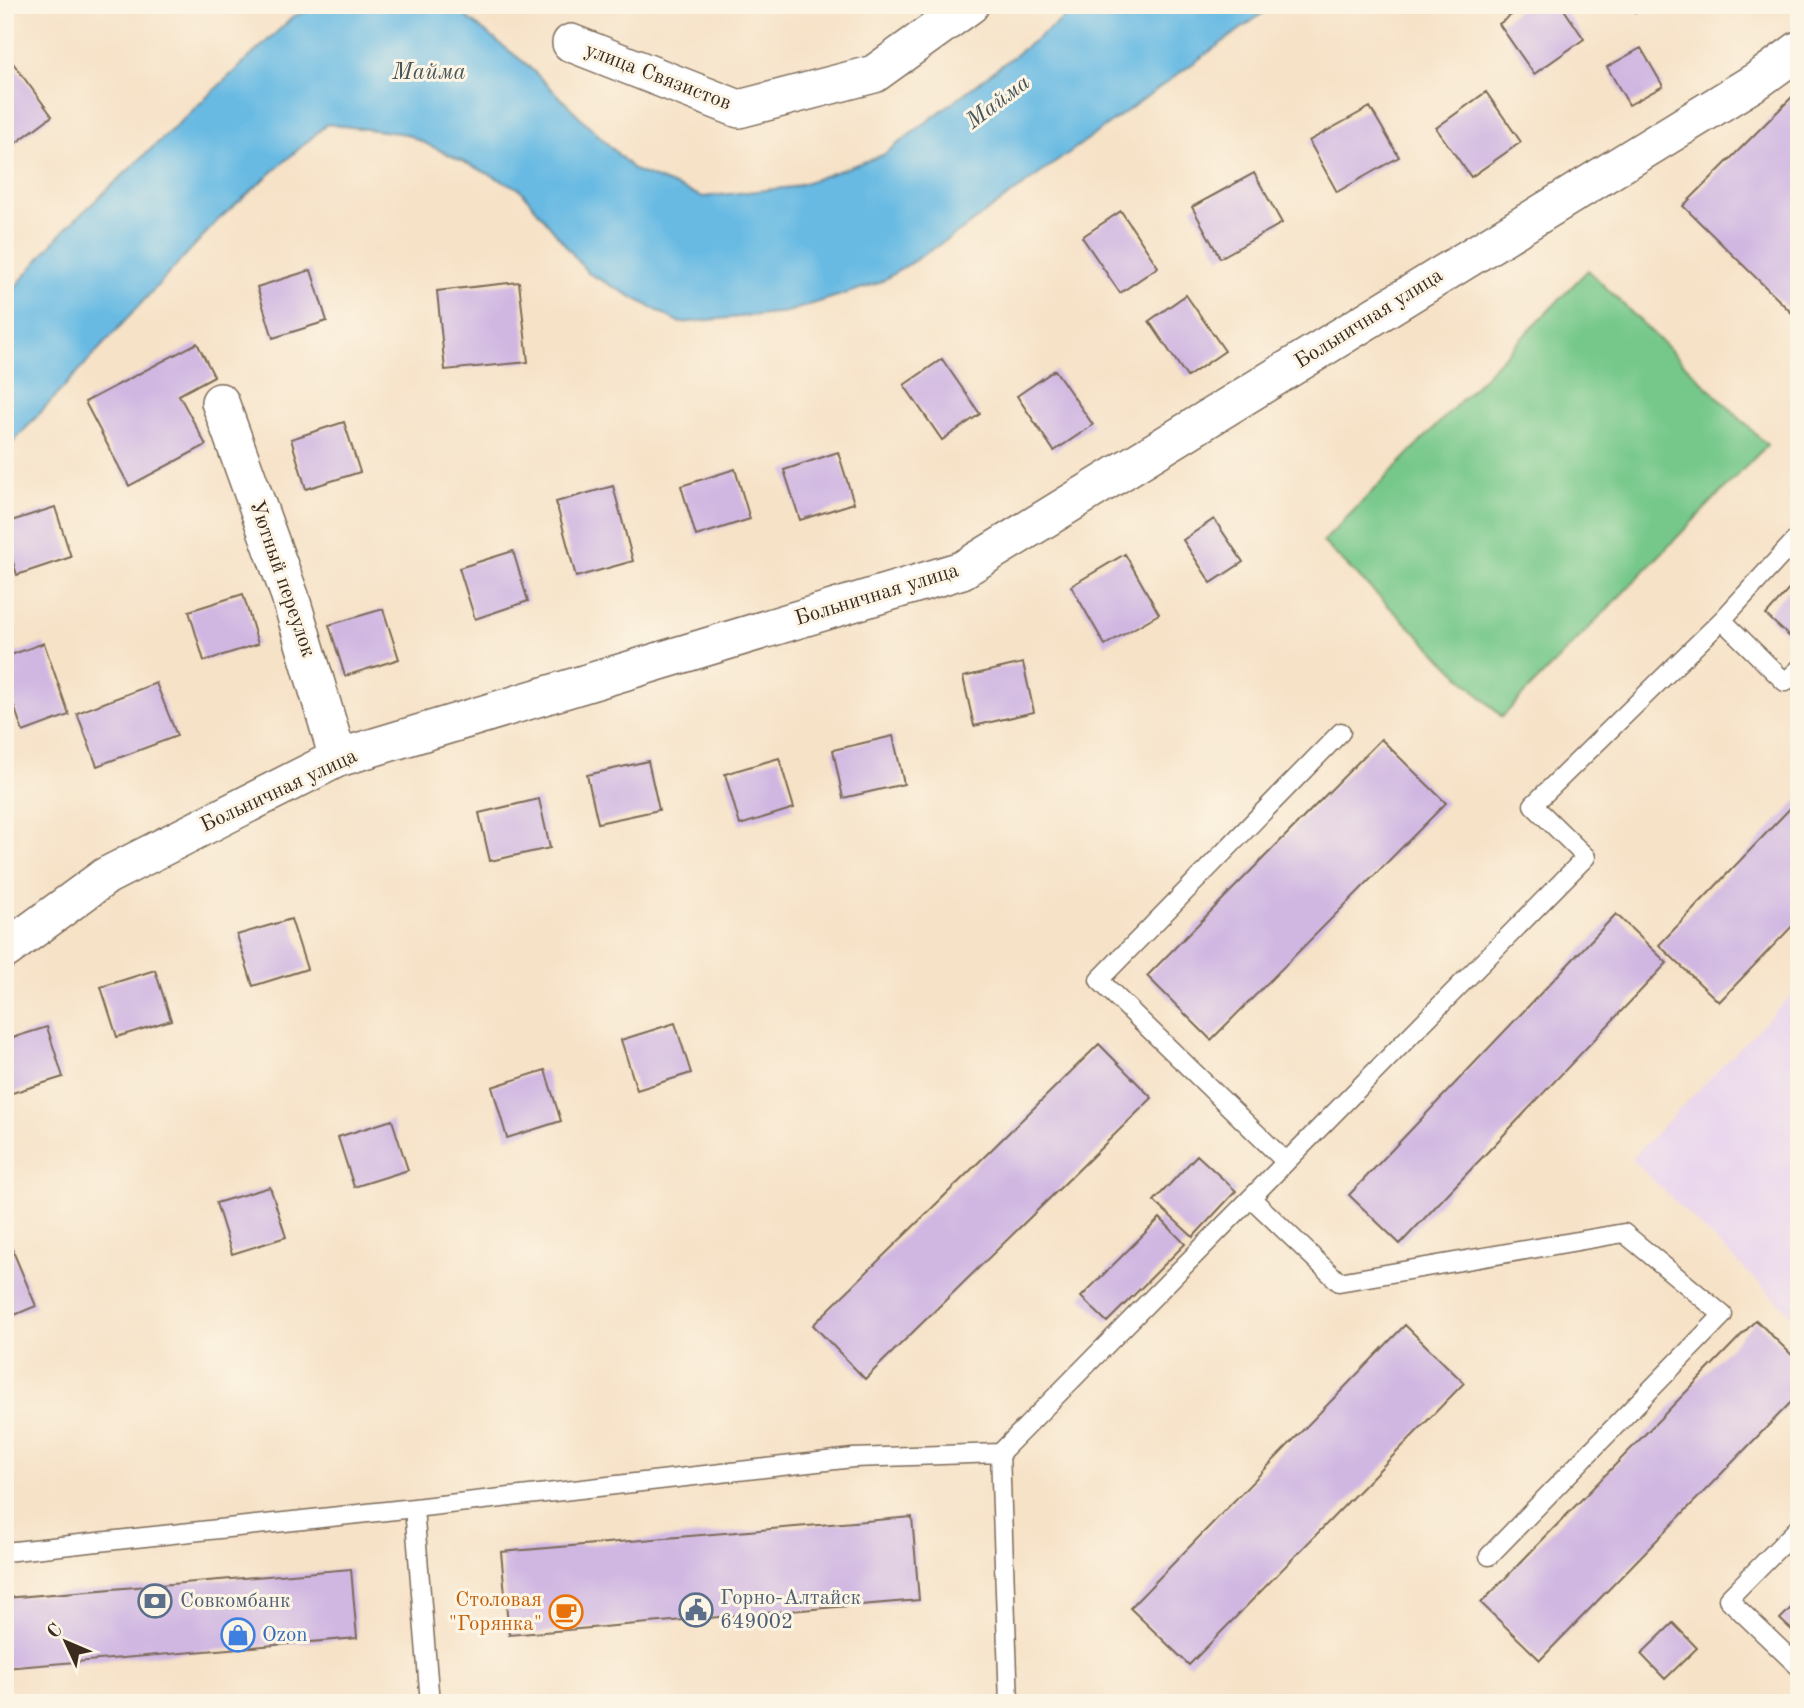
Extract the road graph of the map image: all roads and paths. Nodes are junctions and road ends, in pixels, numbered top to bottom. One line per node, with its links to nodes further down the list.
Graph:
1 (970, 5): 2 (street, улица Связистов)
2 (571, 43)
3 (1799, 50): 9 (street, Больничная улица)
4 (220, 402): 9 (street, Уютный переулок)
5 (1799, 536): 6 (lane)
6 (1722, 620): 7 (lane); 11 (lane)
7 (1799, 669)
8 (1341, 732): 11 (lane)
9 (338, 758): 10 (street, Больничная улица)
10 (5, 950)
11 (1286, 1162): 12 (lane)
12 (1251, 1198): 13 (lane); 17 (lane)
13 (1000, 1453): 14 (lane); 20 (lane)
14 (414, 1508): 16 (lane); 19 (lane)
15 (1799, 1527): 18 (lane)
16 (5, 1552)
17 (1489, 1556)
18 (1799, 1667)
19 (430, 1703)
20 (1009, 1703)

